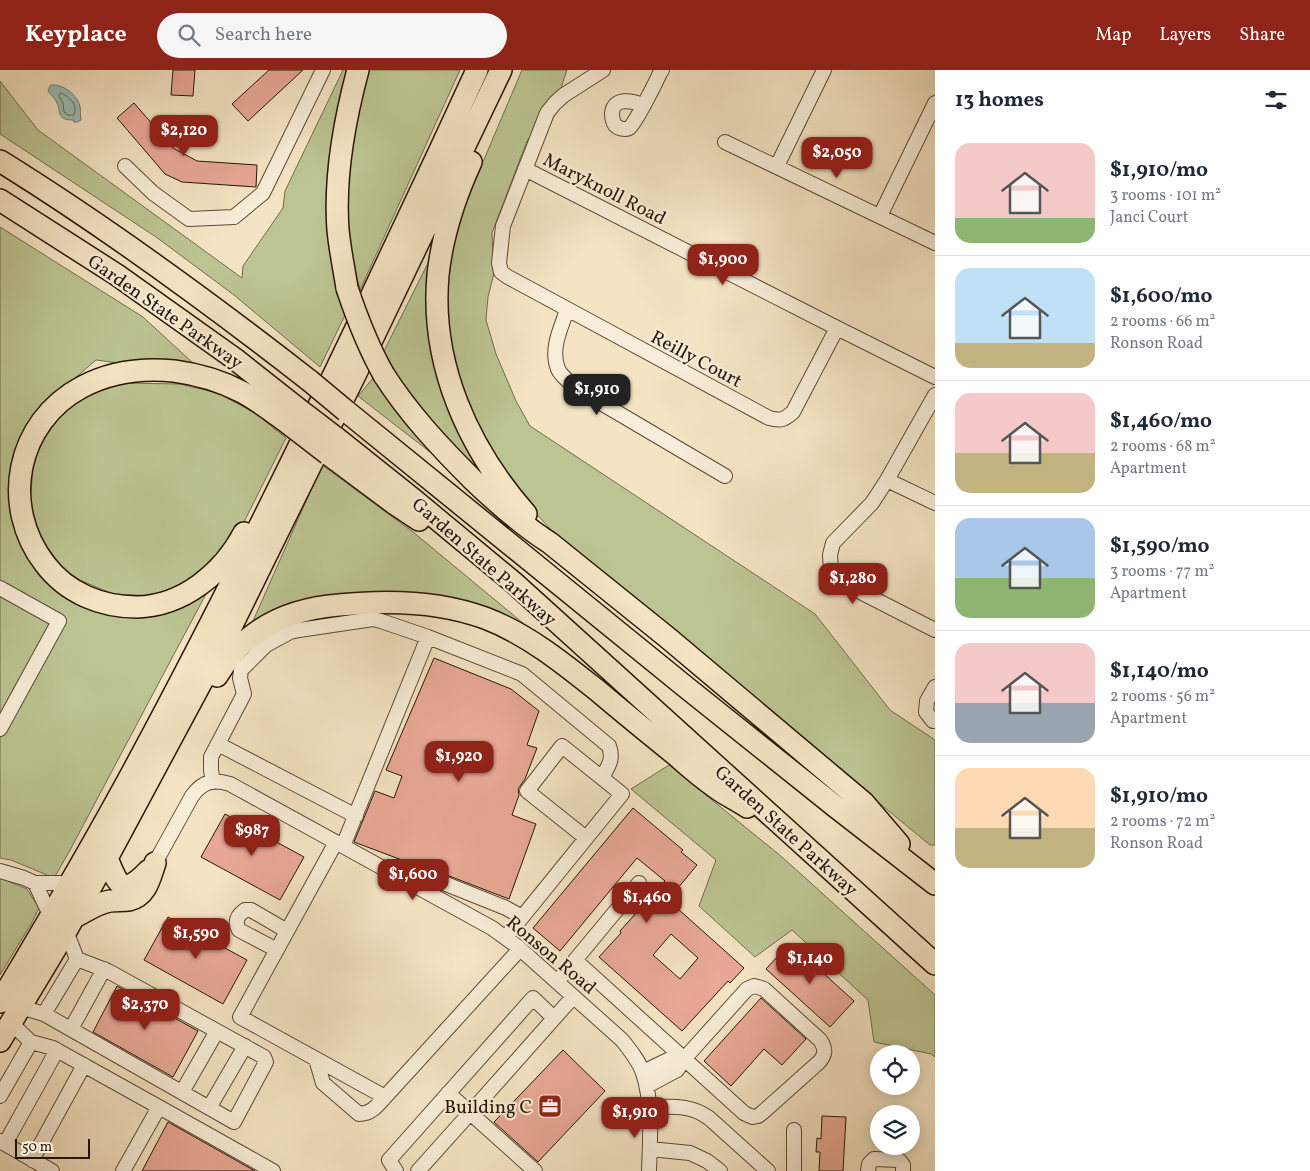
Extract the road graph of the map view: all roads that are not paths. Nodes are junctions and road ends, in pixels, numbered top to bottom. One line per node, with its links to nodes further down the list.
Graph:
1 (323, 70): 15 (street)
2 (358, 70): 30 (highway, bridge)
3 (470, 70): 13 (highway)
4 (476, 70): 13 (highway)
5 (501, 70): 38 (highway)
6 (512, 70): 30 (highway)
7 (602, 70): 17 (street)
8 (662, 70): 11 (street)
9 (824, 70): 16 (street)
10 (935, 103): 19 (street)
11 (643, 105)
12 (725, 142): 16 (street)
13 (438, 156): 26 (highway)
14 (0, 161): 48 (highway, Garden State Parkway, bridge)
15 (125, 166)
16 (777, 166): 19 (street)
17 (525, 169): 21 (street, Reilly Court); 22 (street, Maryknoll Road)
18 (0, 200): 25 (highway, Garden State Parkway)
19 (880, 216): 20 (street)
20 (935, 243)
21 (567, 310): 22 (street, Reilly Court); 27 (street)
22 (837, 328): 23 (street, Maryknoll Road)
23 (935, 377)
24 (935, 395): 28 (street)
25 (293, 416): 26 (highway); 42 (highway, Garden State Parkway, bridge)
26 (299, 447): 52 (highway)
27 (725, 476)
28 (887, 480): 29 (street); 32 (street)
29 (935, 503)
30 (550, 542): 48 (highway)
31 (0, 588): 36 (street)
32 (935, 630)
33 (428, 637): 37 (street); 39 (street); 41 (street)
34 (935, 688): 35 (street)
35 (935, 721)
36 (0, 729)
37 (218, 744): 40 (street); 41 (street)
38 (152, 776): 42 (highway); 45 (highway)
39 (602, 778): 43 (street); 43 (street)
40 (213, 782): 44 (street, Ronson Road); 46 (street)
41 (356, 816): 44 (street)
42 (784, 828): 61 (highway, Garden State Parkway)
43 (586, 838): 53 (street)
44 (340, 844): 55 (street); 56 (street, Ronson Road)
45 (108, 858): 46 (highway); 54 (highway)
46 (155, 863): 54 (highway)
47 (0, 871): 51 (street)
48 (931, 881)
49 (441, 882): 53 (street)
50 (639, 882): 60 (street)
51 (35, 883): 52 (street); 54 (street)
52 (70, 884): 54 (highway)
53 (522, 917): 56 (street)
54 (64, 922): 59 (street); 65 (highway); 67 (highway)
55 (288, 931): 58 (street); 58 (street)
56 (506, 937): 57 (street, Ronson Road)
57 (520, 949): 63 (street, Ronson Road); 83 (street)
58 (277, 950): 76 (street)
59 (77, 959): 62 (street); 66 (street)
60 (575, 960): 63 (street); 75 (street)
61 (935, 964)
62 (104, 969): 69 (street); 70 (street)
63 (557, 982): 64 (street, Ronson Road)
64 (573, 996): 68 (street); 78 (street, Ronson Road)
65 (0, 1002)
66 (44, 1014): 67 (street); 69 (street)
67 (16, 1015): 71 (highway); 72 (street)
68 (554, 1018): 81 (street); 87 (street)
69 (71, 1029): 80 (street)
70 (217, 1031): 73 (street); 80 (street)
71 (0, 1041)
72 (31, 1042): 74 (street); 82 (street)
73 (245, 1046): 86 (street); 86 (street)
74 (57, 1050): 77 (street); 89 (street)
75 (684, 1058): 75 (street); 78 (street); 79 (street)
76 (316, 1059): 83 (street); 83 (street)
77 (84, 1065): 85 (street); 91 (street)
78 (643, 1072): 79 (street, Ronson Road)
79 (647, 1086): 84 (street, Ronson Road)
80 (182, 1092): 86 (street)
81 (448, 1093): 87 (street); 95 (street)
82 (0, 1096)
83 (384, 1097)
84 (649, 1106): 90 (street, Ronson Road); 100 (street)
85 (159, 1107): 93 (street); 94 (street)
86 (209, 1108)
87 (470, 1113): 96 (street); 97 (street)
88 (794, 1130): 101 (street)
89 (3, 1143): 91 (street)
90 (650, 1150): 98 (street, Ronson Road); 99 (street)
91 (32, 1160): 92 (street)
92 (52, 1171)
93 (123, 1171)
94 (273, 1171)
95 (396, 1171)
96 (418, 1171)
97 (535, 1171)
98 (649, 1171)
99 (720, 1171)
100 (768, 1171)
101 (794, 1171)
102 (868, 1171): 103 (street)
103 (903, 1171)

